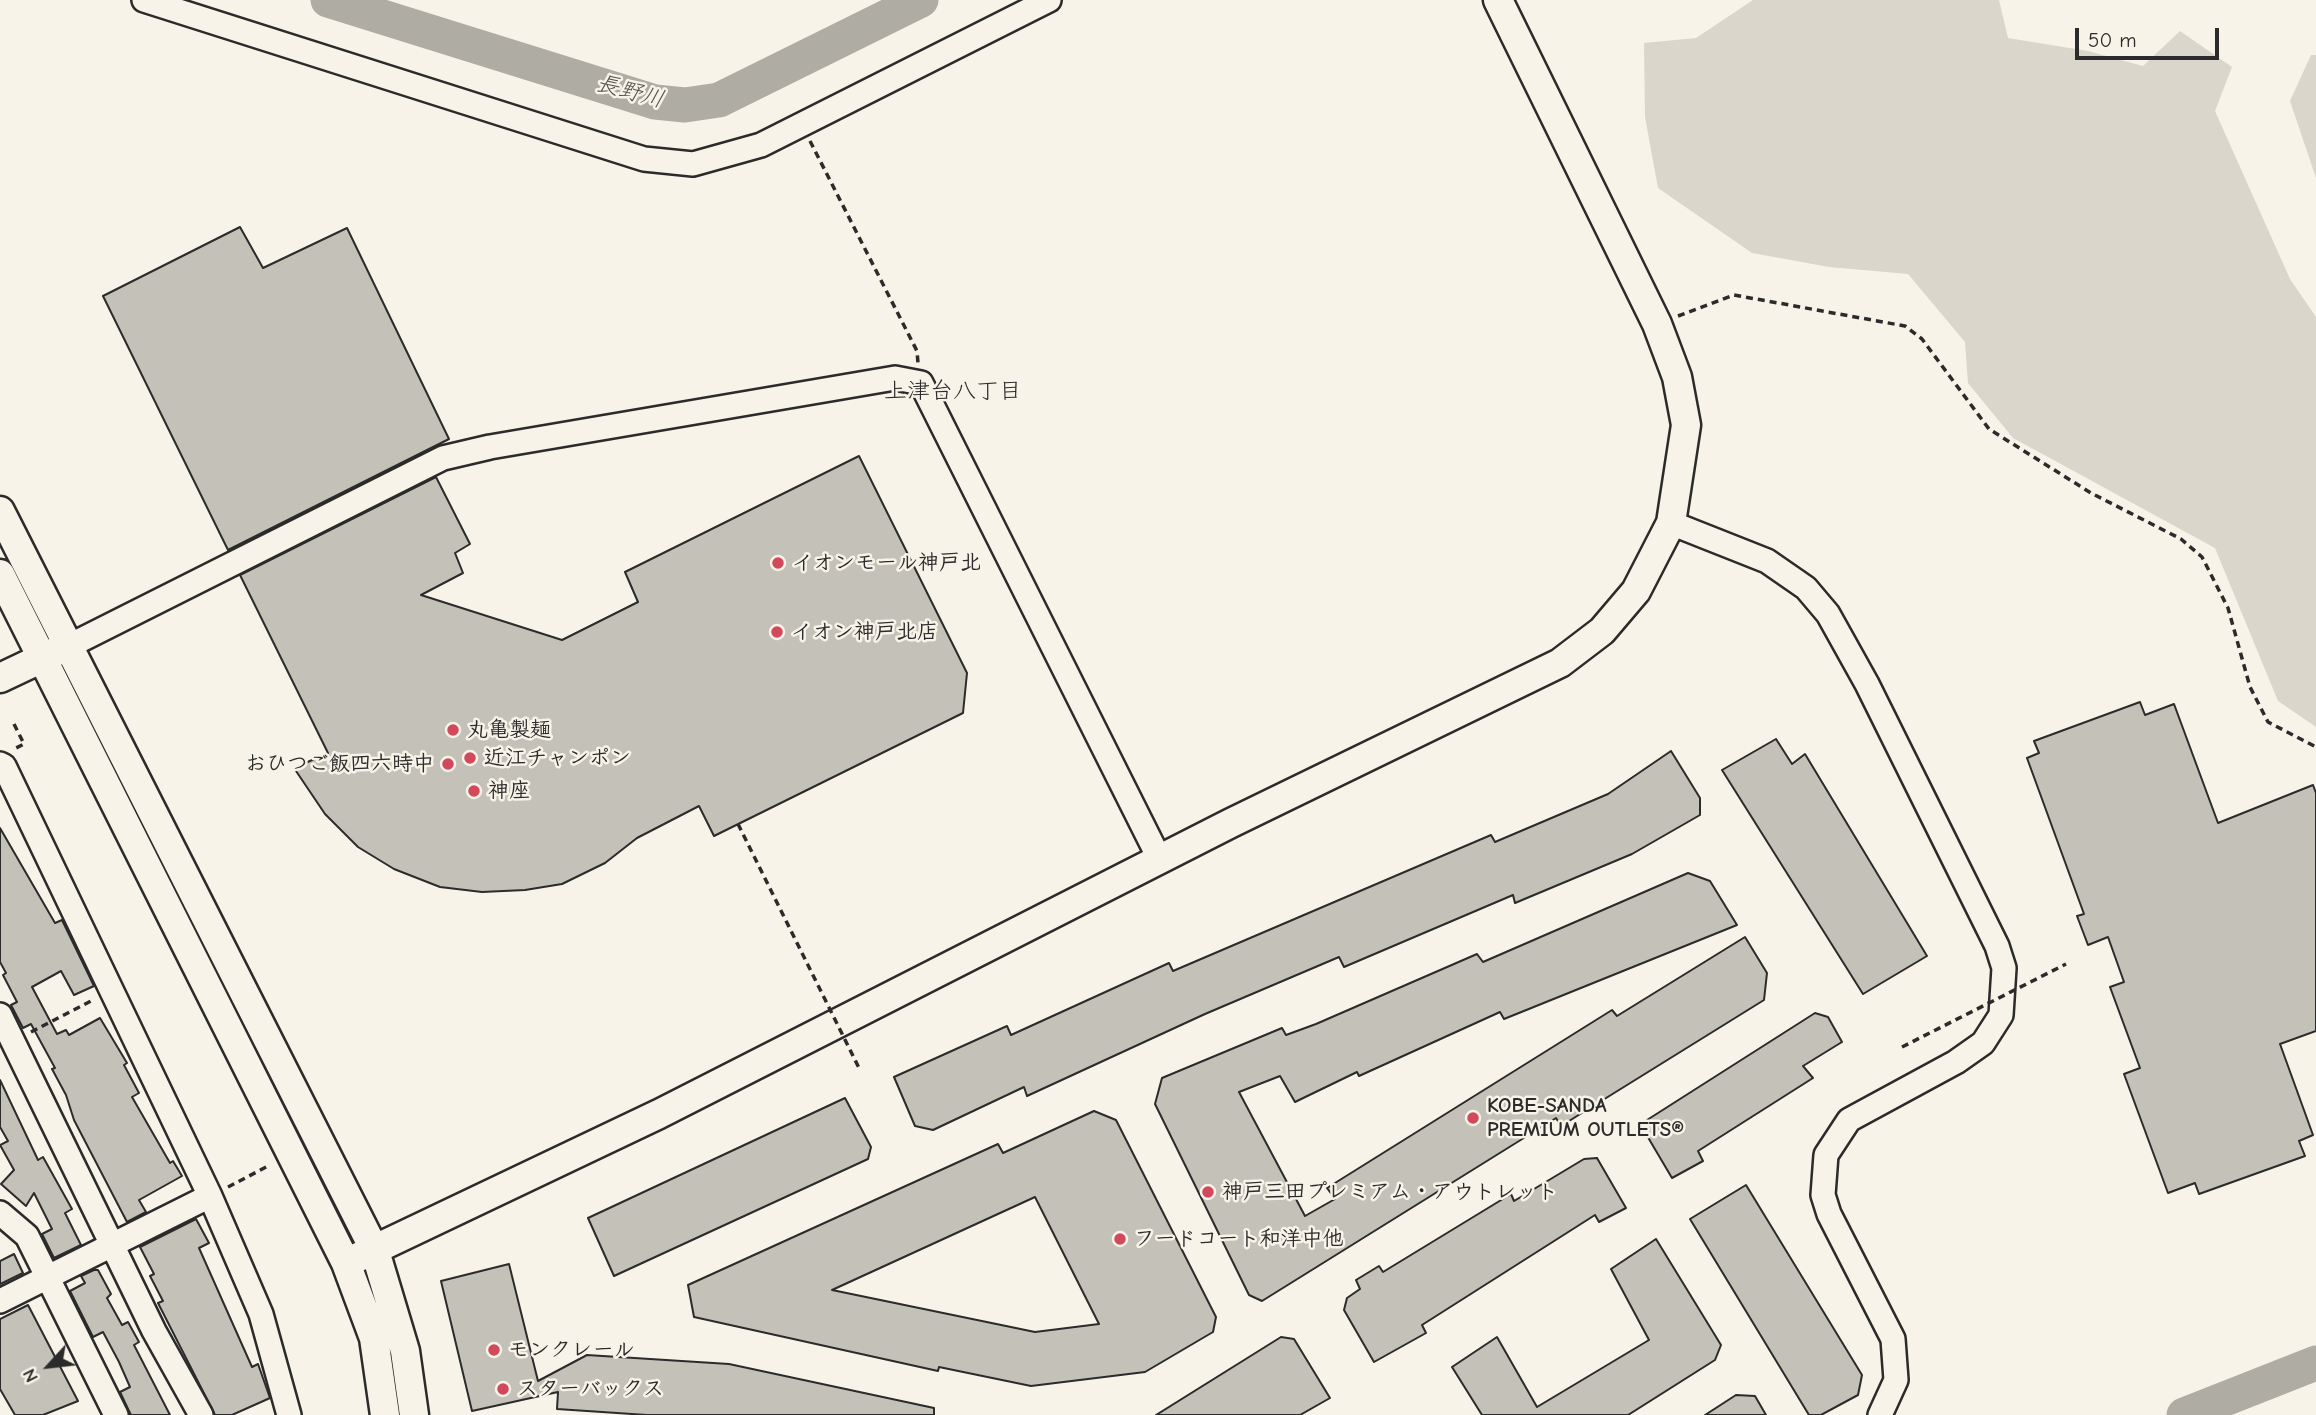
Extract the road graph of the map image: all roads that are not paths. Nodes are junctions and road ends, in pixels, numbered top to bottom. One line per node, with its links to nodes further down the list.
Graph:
1 (144, 0): 2 (street)
2 (1049, 0)
3 (1498, 0): 5 (street)
4 (0, 510): 7 (street)
5 (1671, 523): 10 (street); 24 (street)
6 (0, 574): 7 (street)
7 (54, 652): 8 (street); 10 (street); 15 (street); 16 (street)
8 (0, 678)
9 (6, 757): 12 (street)
10 (1160, 860): 15 (street)
11 (0, 1015): 14 (street)
12 (211, 1196): 14 (street); 21 (street)
13 (0, 1213): 17 (street)
14 (113, 1245): 17 (street); 20 (street)
15 (375, 1251): 16 (street); 23 (street)
16 (346, 1263): 22 (street)
17 (50, 1276): 18 (street); 19 (street)
18 (0, 1301)
19 (116, 1415)
20 (201, 1415)
21 (289, 1415)
22 (385, 1415)
23 (414, 1415)
24 (1880, 1415)

